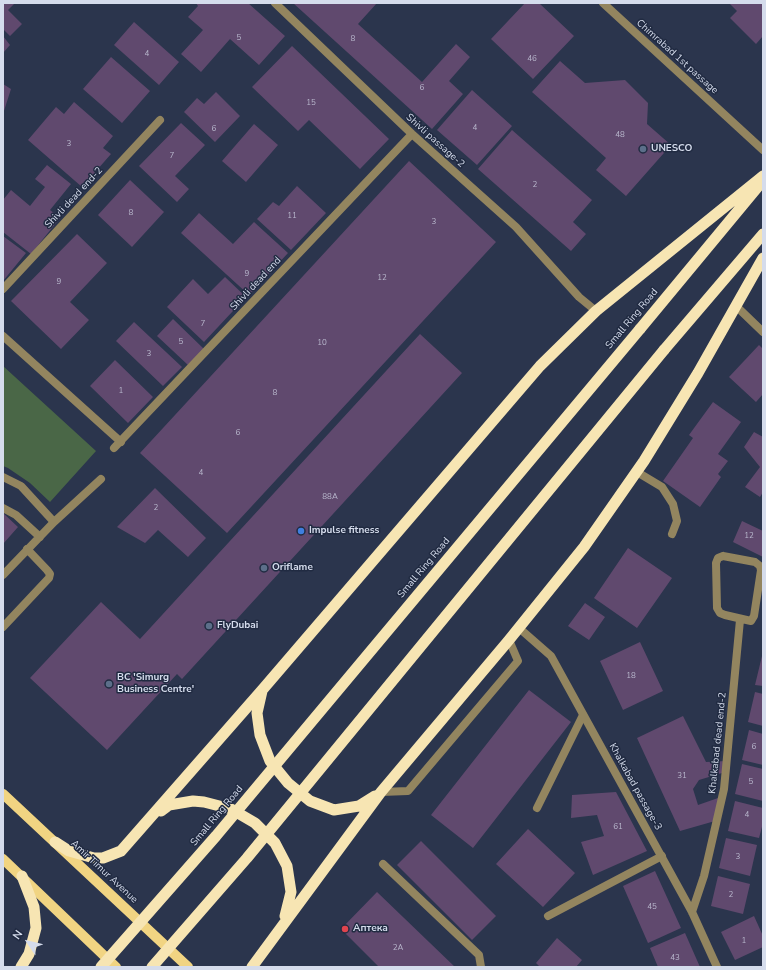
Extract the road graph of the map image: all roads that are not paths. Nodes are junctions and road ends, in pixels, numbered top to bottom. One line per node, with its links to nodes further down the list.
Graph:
1 (274, 3): 4 (street, Shivli passage-2)
2 (602, 3): 5 (street)
3 (160, 120): 10 (street, Shivli dead end-2)
4 (412, 134): 12 (street, Shivli passage-2); 15 (street, Shivli dead end)
5 (763, 150)
6 (763, 176): 12 (highway)
7 (763, 182): 45 (highway, Small Ring Road, bridge)
8 (763, 234): 47 (highway, bridge)
9 (763, 258): 11 (highway)
10 (3, 289)
11 (736, 306): 13 (street); 17 (highway)
12 (596, 311): 30 (highway)
13 (763, 332)
14 (3, 336): 15 (street)
15 (121, 442): 16 (street, Shivli dead end)
16 (114, 448)
17 (637, 472): 22 (street); 28 (highway)
18 (3, 477): 21 (street)
19 (101, 478): 21 (street)
20 (3, 508): 23 (street)
21 (54, 522): 23 (street)
22 (672, 534)
23 (40, 537): 24 (street)
24 (27, 549): 25 (street); 27 (street)
25 (3, 576)
26 (740, 620): 26 (street); 41 (street, Khalkabad dead end-2)
27 (3, 627)
28 (518, 628): 29 (highway); 31 (street, Khalkabad passage-3)
29 (510, 640): 32 (highway); 32 (street)
30 (263, 689): 32 (highway); 35 (highway)
31 (583, 715): 34 (street); 37 (street, Khalkabad passage-3)
32 (381, 792): 43 (highway)
33 (3, 794): 36 (main road, Amir Timur Avenue)
34 (537, 808)
35 (153, 816): 36 (highway); 43 (highway)
36 (55, 842): 48 (main road, Amir Timur Avenue)
37 (662, 856): 41 (street, Khalkabad passage-3); 42 (street)
38 (3, 859): 40 (main road)
39 (383, 864): 50 (street)
40 (22, 876): 44 (highway); 46 (main road)
41 (692, 912): 51 (street, Khalkabad passage-3)
42 (548, 916)
43 (281, 926): 49 (highway)
44 (21, 967)
45 (101, 967)
46 (116, 967)
47 (152, 967)
48 (188, 967)
49 (252, 967)
50 (481, 967)
51 (717, 967)

